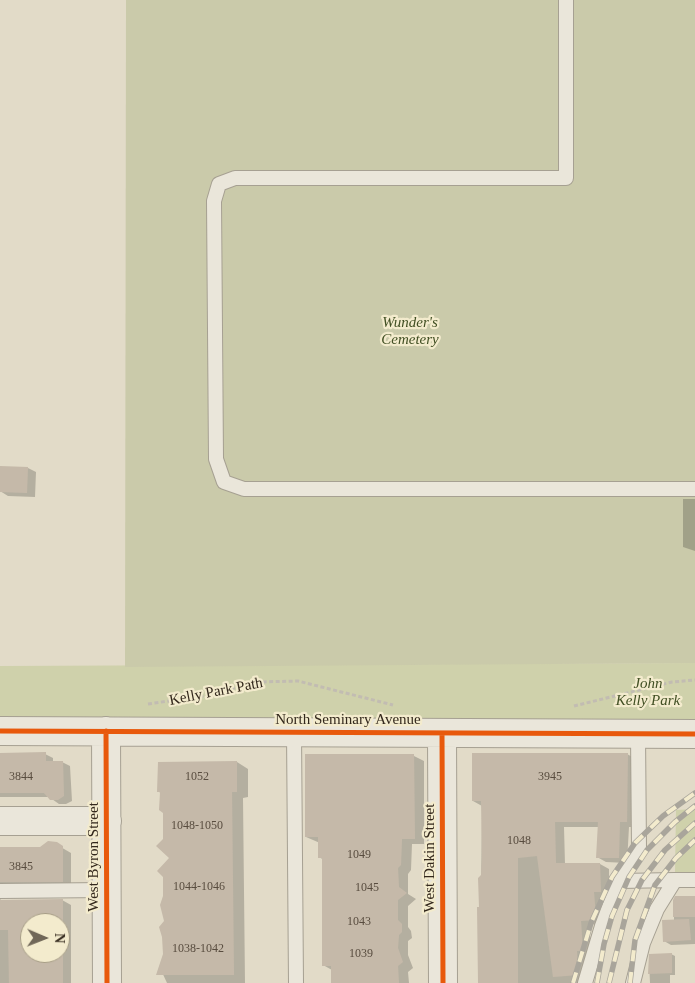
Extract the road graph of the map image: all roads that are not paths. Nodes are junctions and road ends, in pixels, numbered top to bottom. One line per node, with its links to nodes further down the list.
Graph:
1 (566, 0): 2 (lane)
2 (695, 490)
3 (0, 731): 4 (street, North Seminary Avenue)
4 (106, 731): 5 (street, North Seminary Avenue); 9 (street, West Byron Street)
5 (294, 732): 6 (street, North Seminary Avenue); 17 (lane)
6 (442, 733): 7 (street, North Seminary Avenue); 18 (street, West Dakin Street)
7 (638, 734): 8 (street, North Seminary Avenue); 13 (lane)
8 (695, 734)
9 (107, 820): 10 (street); 14 (street, West Byron Street)
10 (0, 821)
11 (675, 880): 12 (lane); 13 (lane); 20 (lane)
12 (695, 880)
13 (620, 881): 19 (lane)
14 (107, 890): 15 (lane); 16 (street, West Byron Street)
15 (0, 891)
16 (107, 983)
17 (296, 983)
18 (443, 983)
19 (586, 983)
20 (633, 983)

